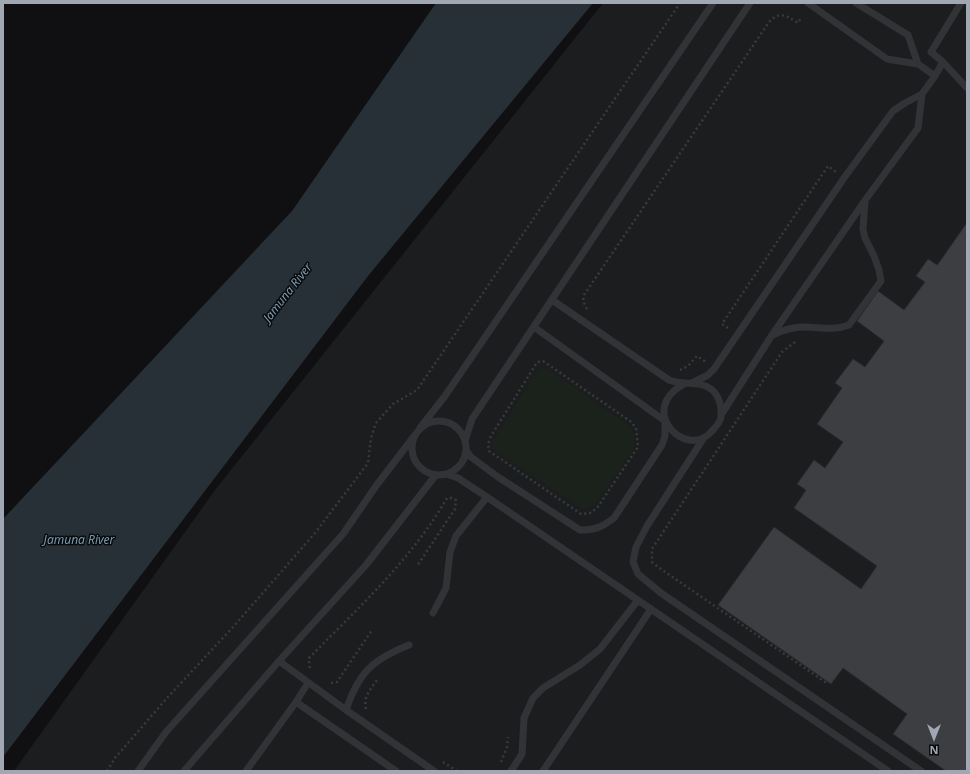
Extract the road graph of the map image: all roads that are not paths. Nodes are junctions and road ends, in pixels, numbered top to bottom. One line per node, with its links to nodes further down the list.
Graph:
1 (713, 3): 19 (lane)
2 (750, 3): 12 (lane)
3 (808, 3): 7 (lane)
4 (856, 3): 7 (lane)
5 (961, 3): 6 (lane)
6 (943, 62): 8 (lane); 9 (lane)
7 (918, 64): 8 (lane)
8 (935, 76): 10 (lane)
9 (967, 88)
10 (922, 94): 11 (lane); 16 (lane)
11 (866, 199): 14 (lane); 14 (lane)
12 (552, 300): 13 (lane); 15 (lane)
13 (534, 327): 18 (lane); 22 (lane)
14 (772, 335): 17 (lane)
15 (684, 384): 16 (lane); 18 (lane)
16 (692, 384): 17 (lane)
17 (721, 415): 21 (lane)
18 (665, 421): 21 (lane); 23 (lane)
19 (420, 428): 20 (lane); 22 (lane)
20 (415, 435): 25 (lane); 35 (lane)
21 (703, 439): 43 (lane)
22 (465, 441): 23 (lane)
23 (466, 450): 24 (lane)
24 (446, 474): 25 (lane); 26 (lane)
25 (435, 476): 31 (lane)
26 (487, 497): 27 (lane); 29 (lane)
27 (638, 600): 28 (lane); 40 (lane)
28 (651, 609): 41 (lane); 42 (lane)
29 (433, 613)
30 (409, 645): 34 (lane)
31 (279, 661): 32 (lane); 36 (lane)
32 (308, 683): 33 (lane); 34 (lane)
33 (296, 702): 37 (lane); 38 (lane)
34 (346, 710): 39 (lane)
35 (138, 771)
36 (184, 771)
37 (246, 771)
38 (396, 771)
39 (434, 771)
40 (511, 771)
41 (542, 771)
42 (888, 771)
43 (921, 771)

